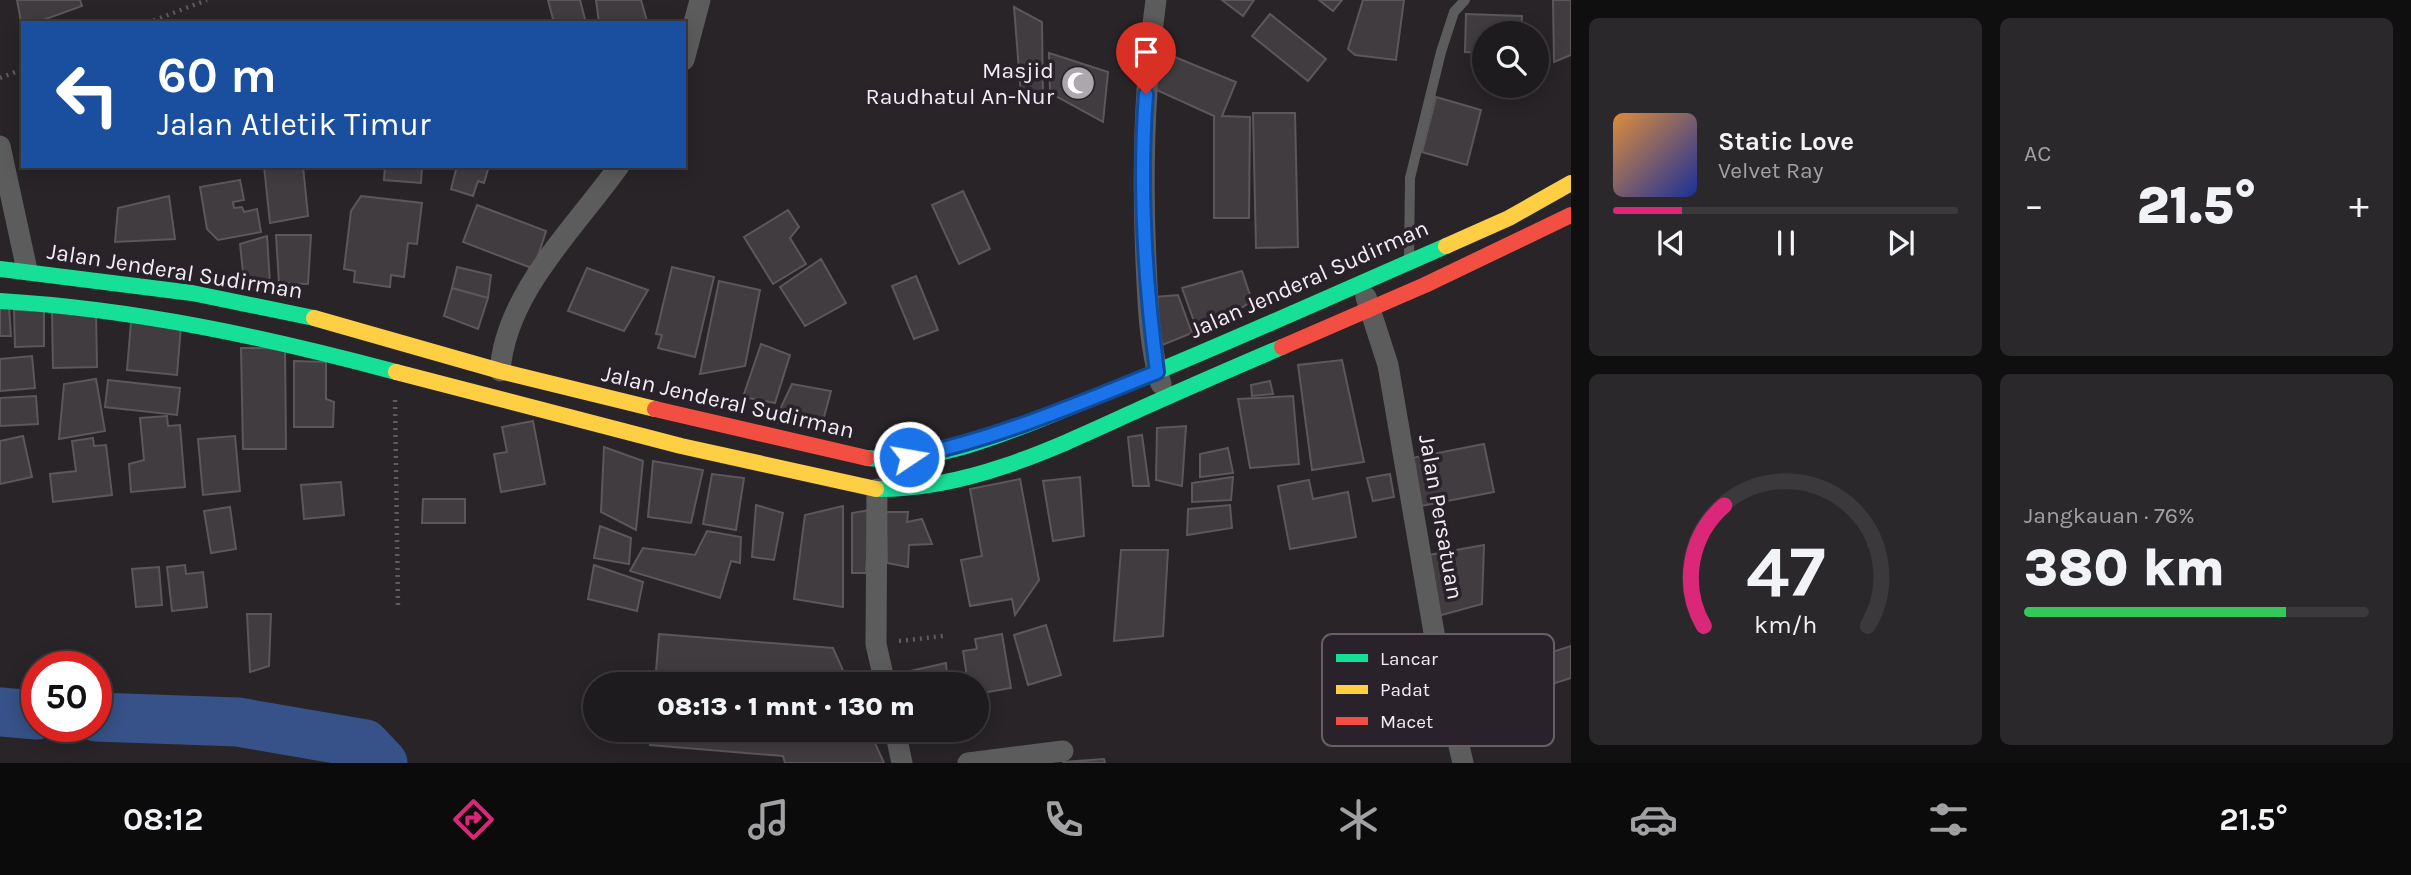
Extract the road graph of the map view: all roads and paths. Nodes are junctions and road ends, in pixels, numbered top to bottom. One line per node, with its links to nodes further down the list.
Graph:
1 (207, 0): 5 (path)
2 (700, 0): 6 (street)
3 (1156, 0): 23 (street)
4 (1465, 0): 13 (lane)
5 (152, 21)
6 (686, 52)
7 (21, 70): 8 (path)
8 (0, 78)
9 (0, 146): 15 (street)
10 (617, 168): 22 (street)
11 (1571, 183): 13 (main road, Jalan Jenderal Sudirman)
12 (1571, 215): 18 (main road, Jalan Jenderal Sudirman)
13 (1409, 259): 16 (main road, Jalan Jenderal Sudirman)
14 (0, 269): 15 (main road, Jalan Jenderal Sudirman)
15 (27, 270): 19 (main road, Jalan Jenderal Sudirman)
16 (1361, 281): 18 (street, Jalan Persatuan); 23 (main road, Jalan Jenderal Sudirman)
17 (0, 301): 20 (main road, Jalan Jenderal Sudirman)
18 (1370, 310): 24 (main road, Jalan Jenderal Sudirman); 27 (street, Jalan Persatuan)
19 (343, 326): 20 (main road); 22 (main road, Jalan Jenderal Sudirman)
20 (336, 357): 21 (main road, Jalan Jenderal Sudirman)
21 (395, 371): 25 (main road, Jalan Jenderal Sudirman); 26 (path)
22 (500, 371): 23 (main road, Jalan Jenderal Sudirman)
23 (1157, 372): 24 (street)
24 (1165, 398): 25 (main road, Jalan Jenderal Sudirman)
25 (877, 489): 29 (street)
26 (398, 605)
27 (1434, 634)
28 (943, 636): 29 (path)
29 (876, 644): 30 (street)
30 (882, 672)
31 (898, 742): 33 (street)
32 (1063, 751): 34 (street)
33 (902, 763)
34 (968, 763)

